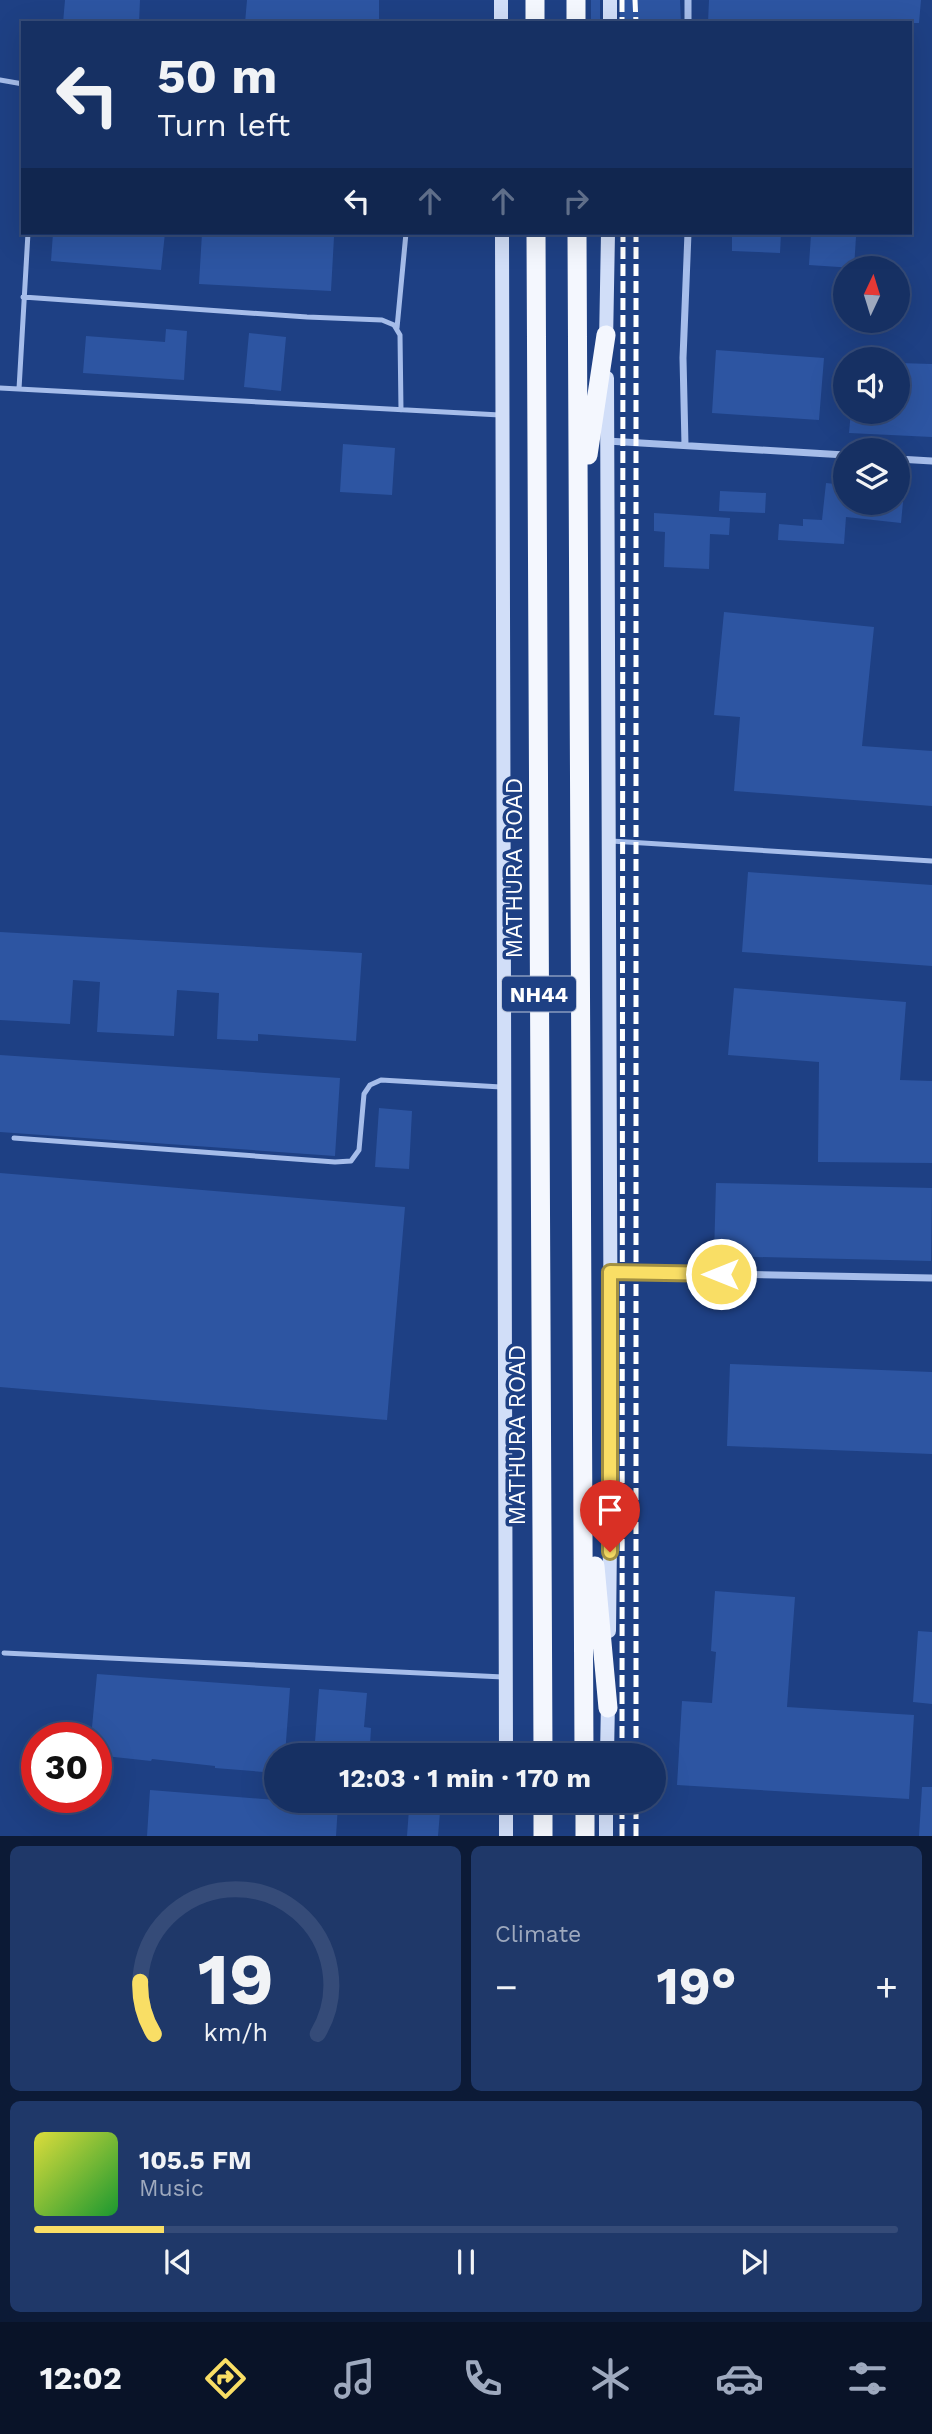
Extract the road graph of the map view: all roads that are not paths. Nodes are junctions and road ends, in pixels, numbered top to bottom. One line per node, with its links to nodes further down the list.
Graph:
1 (501, 0): 6 (main road)
2 (535, 0): 7 (highway)
3 (576, 0): 8 (highway)
4 (610, 0): 9 (main road)
5 (688, 0): 10 (street)
6 (501, 21)
7 (535, 21)
8 (576, 21)
9 (610, 21)
10 (688, 21)
11 (0, 80): 12 (lane)
12 (21, 83)
13 (28, 235): 20 (lane)
14 (406, 235): 21 (lane)
15 (502, 235): 26 (main road)
16 (536, 235): 44 (highway, MATHURA ROAD / NH44)
17 (577, 235): 32 (highway, NH44)
18 (608, 235): 22 (main road)
19 (688, 235): 28 (street)
20 (23, 298): 21 (lane); 24 (lane)
21 (397, 328): 25 (lane)
22 (606, 335): 27 (main road); 32 (highway)
23 (0, 388): 24 (lane)
24 (19, 389): 25 (lane)
25 (401, 410): 26 (lane)
26 (503, 415): 35 (main road)
27 (607, 440): 28 (street); 33 (main road)
28 (685, 445): 29 (street)
29 (833, 454)
30 (910, 460): 31 (street)
31 (932, 461)
32 (579, 515): 39 (highway, NH44)
33 (608, 841): 34 (lane); 37 (main road)
34 (932, 861)
35 (504, 1087): 36 (lane); 41 (main road)
36 (14, 1138)
37 (610, 1272): 38 (street); 42 (main road)
38 (932, 1278)
39 (583, 1517): 42 (highway); 45 (highway, NH44)
40 (4, 1653): 41 (lane)
41 (506, 1677): 43 (main road)
42 (608, 1708): 46 (main road)
43 (506, 1743)
44 (542, 1743)
45 (584, 1743)
46 (607, 1743)
47 (506, 1813): 51 (main road)
48 (543, 1813): 52 (highway)
49 (584, 1813): 53 (highway)
50 (607, 1813): 54 (main road)
51 (506, 1836)
52 (543, 1836)
53 (585, 1836)
54 (606, 1836)

